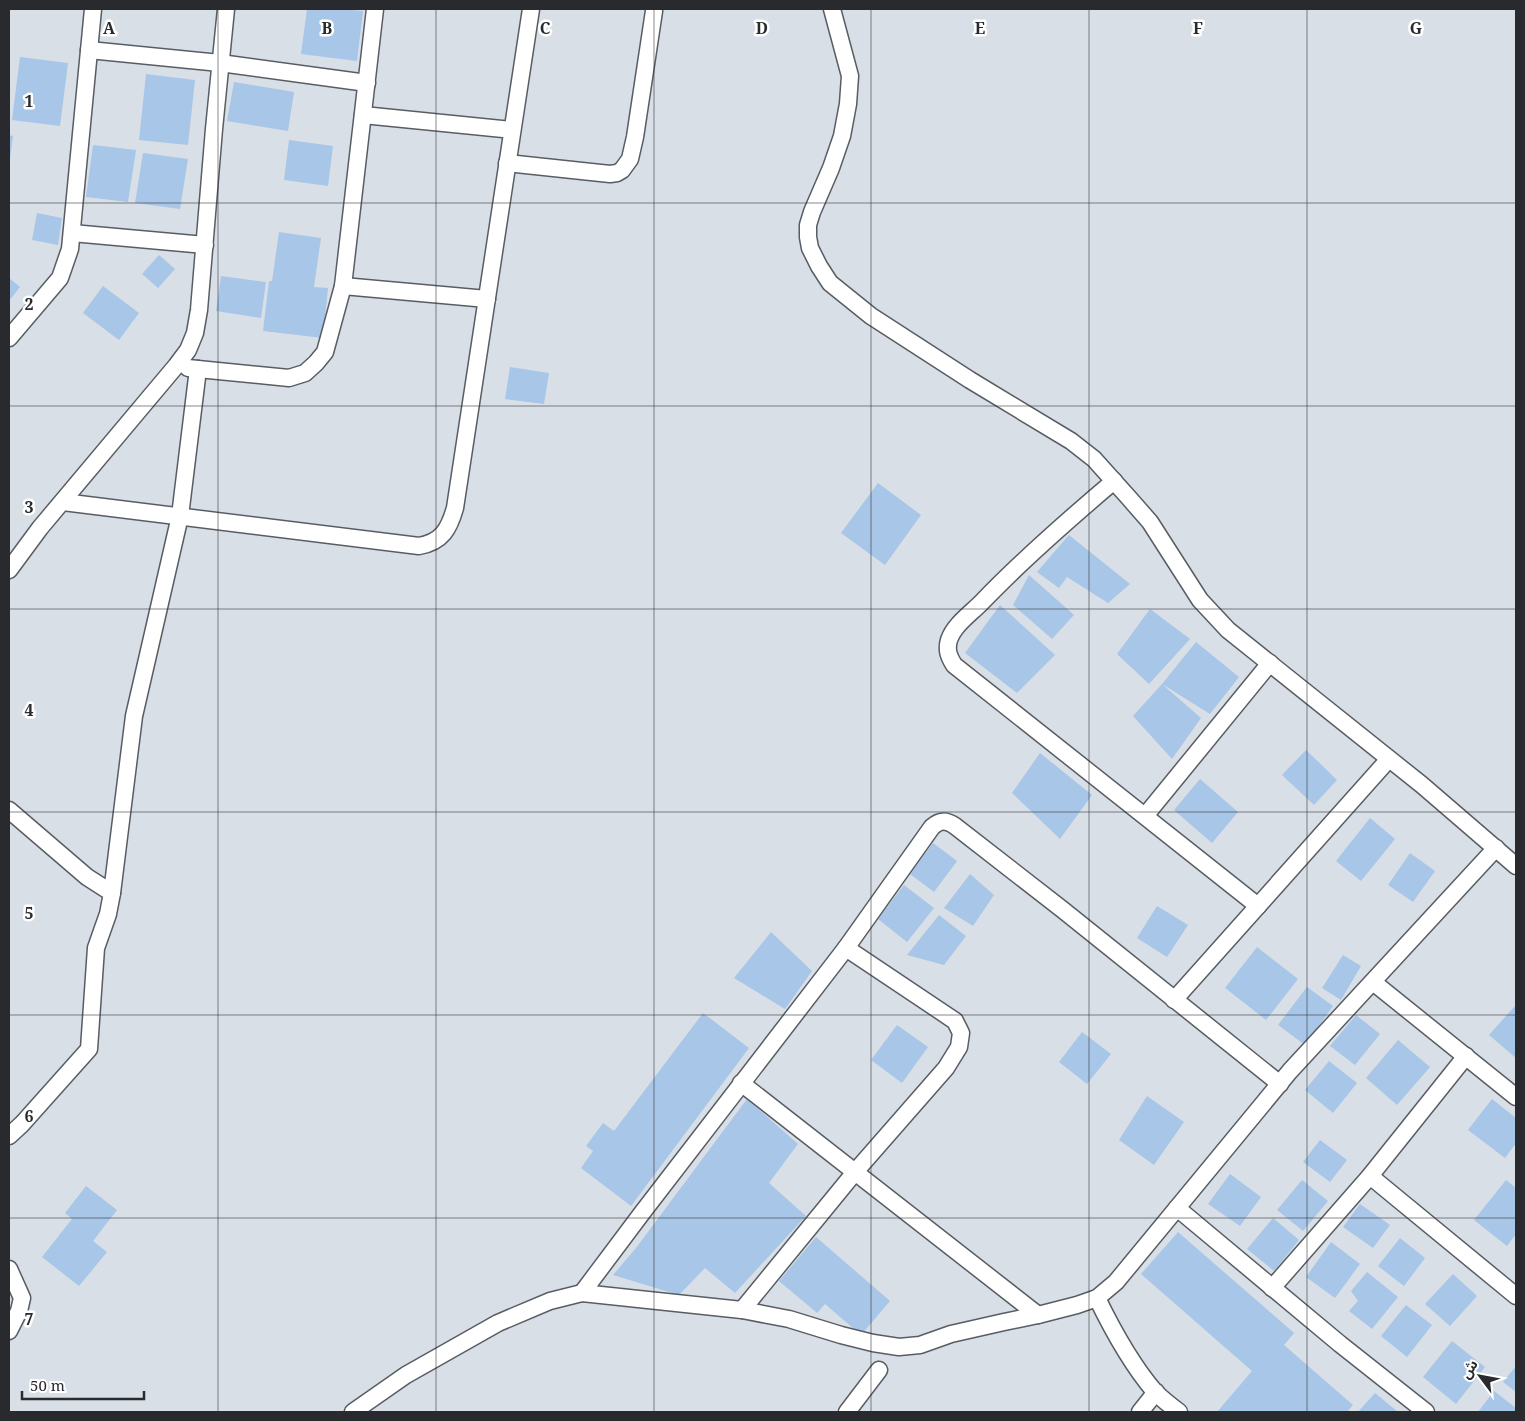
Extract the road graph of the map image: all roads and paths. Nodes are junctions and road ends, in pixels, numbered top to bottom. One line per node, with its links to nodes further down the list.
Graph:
1 (93, 9): 7 (street)
2 (226, 9): 8 (street)
3 (375, 9): 9 (street)
4 (531, 9): 11 (street)
5 (832, 9): 20 (street)
6 (654, 11): 12 (street)
7 (89, 50): 8 (street); 13 (street)
8 (220, 63): 9 (street); 14 (street)
9 (367, 83): 10 (street)
10 (363, 115): 11 (street); 15 (street)
11 (512, 130): 12 (street)
12 (507, 163): 16 (street)
13 (72, 233): 14 (street); 17 (street)
14 (205, 244): 18 (street)
15 (343, 286): 16 (street); 19 (street)
16 (487, 299): 22 (street)
17 (9, 338)
18 (176, 366): 19 (street); 21 (street)
19 (198, 369): 22 (street)
20 (1114, 481): 24 (street); 27 (street)
21 (63, 502): 22 (street); 23 (street)
22 (180, 516): 30 (street)
23 (9, 570)
24 (1270, 663): 25 (street); 27 (street)
25 (1389, 759): 28 (street); 31 (street)
26 (9, 810): 30 (street)
27 (1145, 816): 31 (street)
28 (1496, 848): 29 (street); 33 (street)
29 (1516, 866)
30 (112, 893): 39 (street)
31 (1258, 906): 34 (street)
32 (846, 948): 34 (street); 36 (street); 40 (street)
33 (1373, 982): 35 (street); 37 (street)
34 (1174, 1000): 37 (street)
35 (1466, 1056): 38 (street); 41 (street)
36 (741, 1083): 40 (street); 45 (street)
37 (1280, 1084): 42 (street)
38 (1516, 1098)
39 (9, 1136)
40 (855, 1172): 48 (street); 49 (street)
41 (1370, 1176): 44 (street); 46 (street)
42 (1177, 1208): 44 (street); 47 (street)
43 (9, 1269): 50 (street)
44 (1272, 1288): 57 (street)
45 (582, 1293): 48 (street); 53 (street)
46 (1516, 1296)
47 (1096, 1298): 49 (street); 52 (street)
48 (742, 1310): 49 (street)
49 (1038, 1315)
50 (9, 1331)
51 (879, 1370): 54 (street)
52 (1156, 1392): 55 (street); 56 (street)
53 (353, 1412)
54 (847, 1412)
55 (1140, 1412)
56 (1179, 1412)
57 (1426, 1412)

